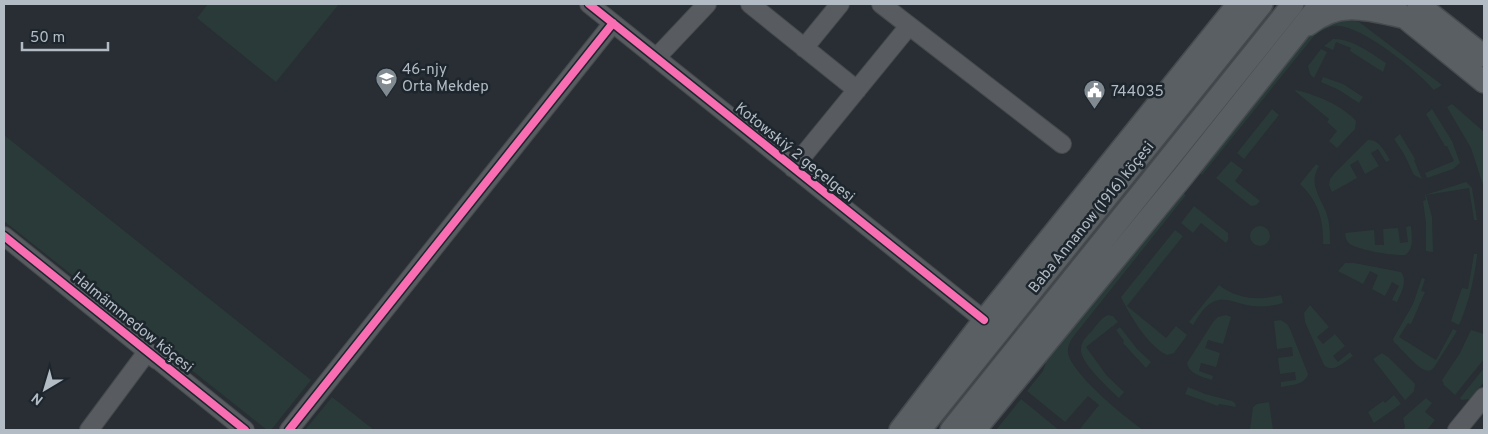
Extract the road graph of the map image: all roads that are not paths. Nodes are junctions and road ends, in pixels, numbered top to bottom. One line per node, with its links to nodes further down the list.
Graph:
1 (589, 4): 13 (street, Kotowskiý 2 geçelgesi)
2 (707, 4): 19 (street)
3 (750, 4): 17 (street)
4 (840, 4): 17 (street)
5 (882, 4): 14 (street)
6 (1238, 4): 25 (main road)
7 (1262, 4): 32 (main road, Baba Annanow (1916) köçesi)
8 (1294, 4): 16 (main road); 33 (main road, Baba Annanow (1916) köçesi)
9 (1320, 4): 16 (main road)
10 (1388, 4): 12 (main road)
11 (1432, 4): 15 (main road)
12 (1411, 11): 15 (main road); 16 (main road); 20 (main road)
13 (612, 23): 19 (street, Kotowskiý 2 geçelgesi); 30 (street)
14 (909, 26): 21 (street); 22 (street)
15 (1456, 34): 18 (main road)
16 (1296, 36): 34 (main road)
17 (804, 48): 21 (street)
18 (1484, 56)
19 (656, 58): 23 (street, Kotowskiý 2 geçelgesi)
20 (1484, 82)
21 (857, 90): 23 (street)
22 (1062, 144)
23 (793, 168): 25 (street, Kotowskiý 2 geçelgesi)
24 (4, 236): 26 (street, Halmämmedow köçesi)
25 (984, 320): 31 (main road)
26 (147, 352): 28 (street); 29 (street, Halmämmedow köçesi)
27 (1484, 397): 35 (street)
28 (89, 430)
29 (245, 430)
30 (289, 430)
31 (900, 430)
32 (920, 430)
33 (951, 430)
34 (975, 430)
35 (1458, 430)

